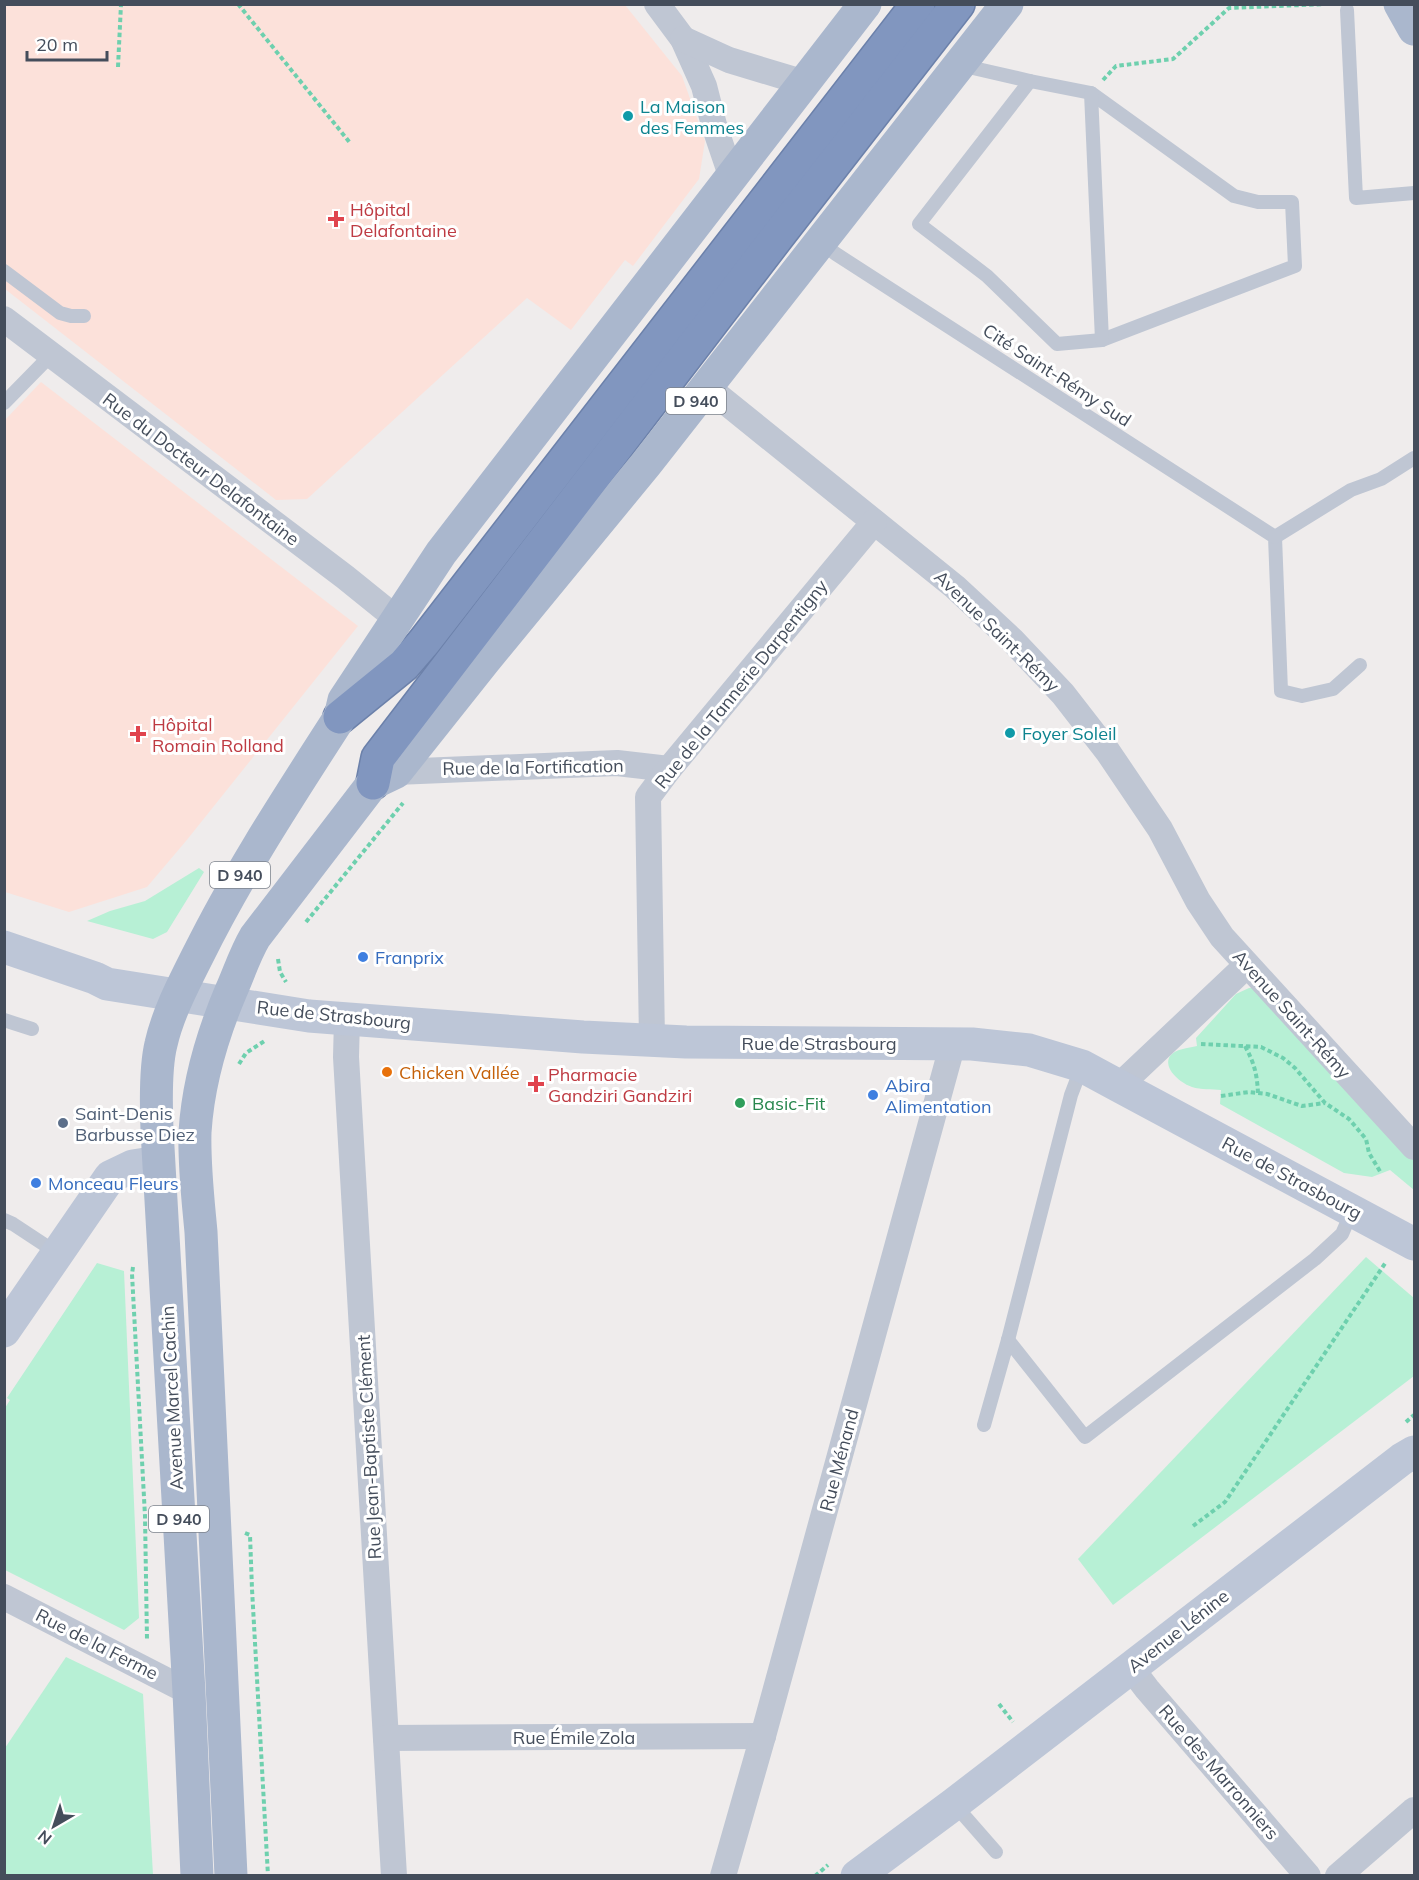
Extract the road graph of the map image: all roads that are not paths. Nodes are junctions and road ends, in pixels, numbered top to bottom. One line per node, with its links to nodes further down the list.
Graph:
1 (657, 4): 9 (street)
2 (865, 4): 12 (main road, D 940)
3 (918, 4): 29 (highway)
4 (958, 4): 31 (highway)
5 (1007, 4): 10 (main road, D 940)
6 (1400, 4): 8 (main road)
7 (1347, 10): 15 (lane)
8 (1414, 29)
9 (684, 39): 12 (street); 14 (street)
10 (960, 65): 11 (lane); 16 (main road, D 940)
11 (1030, 81): 13 (lane); 20 (lane)
12 (805, 83): 14 (main road, D 940)
13 (1091, 93): 20 (lane); 20 (lane)
14 (732, 178): 27 (main road, D 940)
15 (1414, 193)
16 (821, 243): 22 (main road, D 940); 26 (lane, Cité Saint-Rémy Sud)
17 (4, 272): 18 (lane)
18 (84, 316)
19 (4, 319): 21 (street, Rue du Docteur Delafontaine)
20 (1102, 340)
21 (51, 354): 23 (lane); 27 (street, Rue du Docteur Delafontaine)
22 (707, 387): 25 (street, Avenue Saint-Rémy); 31 (main road, D 940)
23 (4, 403)
24 (1414, 458): 26 (lane)
25 (874, 522): 30 (street, Rue de la Tannerie Darpentigny); 33 (street, Avenue Saint-Rémy)
26 (1275, 537): 28 (lane)
27 (397, 619): 29 (main road, D 940)
28 (1359, 665)
29 (340, 717): 34 (main road, D 940)
30 (669, 769): 31 (street, Rue de la Fortification); 39 (street, Rue de la Tannerie Darpentigny)
31 (384, 778): 35 (main road, D 940)
32 (4, 947): 34 (street, Rue de Strasbourg)
33 (1247, 965): 42 (street); 43 (street, Avenue Saint-Rémy)
34 (178, 995): 35 (street, Rue de Strasbourg); 44 (main road, Avenue Marcel Cachin / D 940)
35 (226, 1003): 36 (street, Rue de Strasbourg); 62 (main road, Avenue Marcel Cachin / D 940)
36 (347, 1019): 39 (street, Rue de Strasbourg); 57 (street, Rue Jean-Baptiste Clément)
37 (4, 1020): 38 (lane)
38 (32, 1029)
39 (652, 1040): 40 (street, Rue de Strasbourg)
40 (953, 1043): 41 (street, Rue de Strasbourg); 56 (street, Rue Ménand)
41 (1082, 1066): 42 (street, Rue de Strasbourg); 50 (lane)
42 (1119, 1086): 45 (street, Rue de Strasbourg)
43 (1414, 1147)
44 (158, 1162): 48 (street); 55 (main road, Avenue Marcel Cachin / D 940)
45 (1352, 1211): 47 (street, Rue de Strasbourg); 50 (lane)
46 (4, 1220): 48 (lane)
47 (1402, 1251)
48 (57, 1253): 49 (street)
49 (4, 1331)
50 (1008, 1340): 51 (lane)
51 (984, 1425)
52 (1410, 1452): 54 (street, Avenue Lénine)
53 (4, 1597): 55 (street, Rue de la Ferme)
54 (1131, 1668): 58 (street, Avenue Lénine); 66 (street, Rue des Marronniers)
55 (189, 1692): 61 (main road, Avenue Marcel Cachin / D 940)
56 (763, 1736): 57 (street, Rue Émile Zola); 64 (street, Rue Ménand)
57 (386, 1738): 63 (street, Rue Jean-Baptiste Clément)
58 (954, 1804): 60 (lane); 65 (street, Avenue Lénine)
59 (1414, 1810): 67 (street)
60 (996, 1852)
61 (197, 1875)
62 (231, 1875)
63 (394, 1875)
64 (723, 1875)
65 (857, 1875)
66 (1308, 1875)
67 (1338, 1875)

